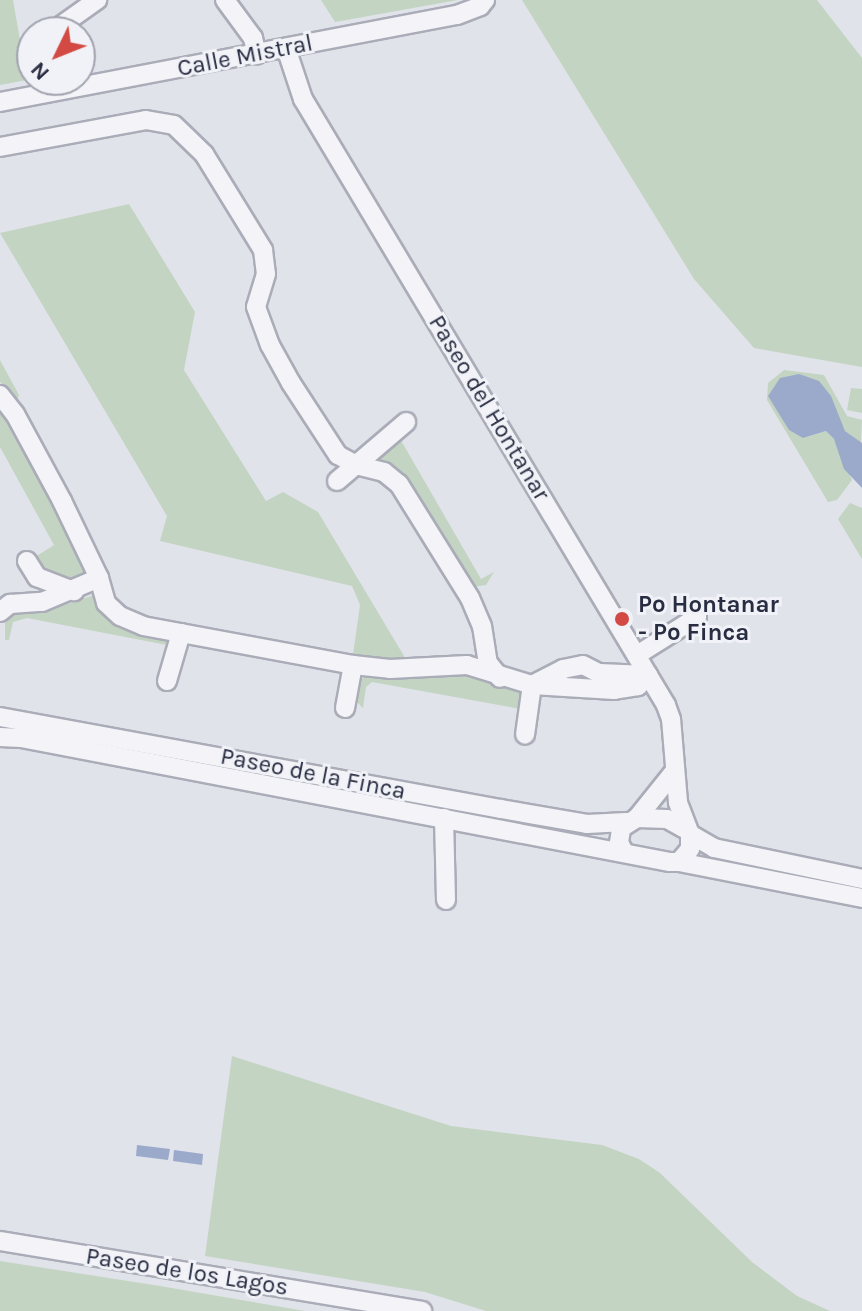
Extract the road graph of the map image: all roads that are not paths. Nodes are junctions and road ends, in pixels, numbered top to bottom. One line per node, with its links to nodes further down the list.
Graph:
1 (97, 0): 4 (street)
2 (225, 0): 6 (street)
3 (485, 0): 5 (street, Calle Mistral)
4 (74, 16)
5 (286, 48): 6 (street, Calle Mistral); 19 (street, Paseo del Hontanar)
6 (257, 55): 7 (street, Calle Mistral)
7 (0, 102)
8 (0, 147): 11 (street)
9 (0, 395): 14 (street)
10 (406, 422): 11 (street)
11 (356, 465): 12 (street); 22 (street)
12 (337, 481)
13 (27, 561): 15 (street)
14 (99, 578): 15 (street); 18 (street)
15 (74, 591): 16 (street)
16 (0, 612)
17 (697, 617): 19 (street)
18 (181, 633): 20 (street); 23 (street)
19 (637, 655): 21 (street, Paseo del Hontanar)
20 (353, 665): 22 (street); 25 (street)
21 (648, 675): 24 (street); 29 (street, Paseo del Hontanar)
22 (500, 678): 24 (street)
23 (167, 681)
24 (532, 685): 27 (street)
25 (345, 708)
26 (0, 717): 31 (street, Paseo de la Finca)
27 (525, 735)
28 (0, 737): 30 (street, Paseo de la Finca)
29 (673, 773): 31 (street); 32 (street, Paseo del Hontanar)
30 (444, 818): 33 (street, Paseo de la Finca); 37 (street)
31 (632, 820): 32 (street, Paseo de la Finca); 33 (street)
32 (688, 832): 34 (street); 35 (street)
33 (623, 850): 34 (street, Paseo de la Finca)
34 (679, 862): 36 (street)
35 (862, 879)
36 (862, 898)
37 (446, 900)
38 (0, 1241): 39 (street, Paseo de los Lagos)
39 (422, 1311)

